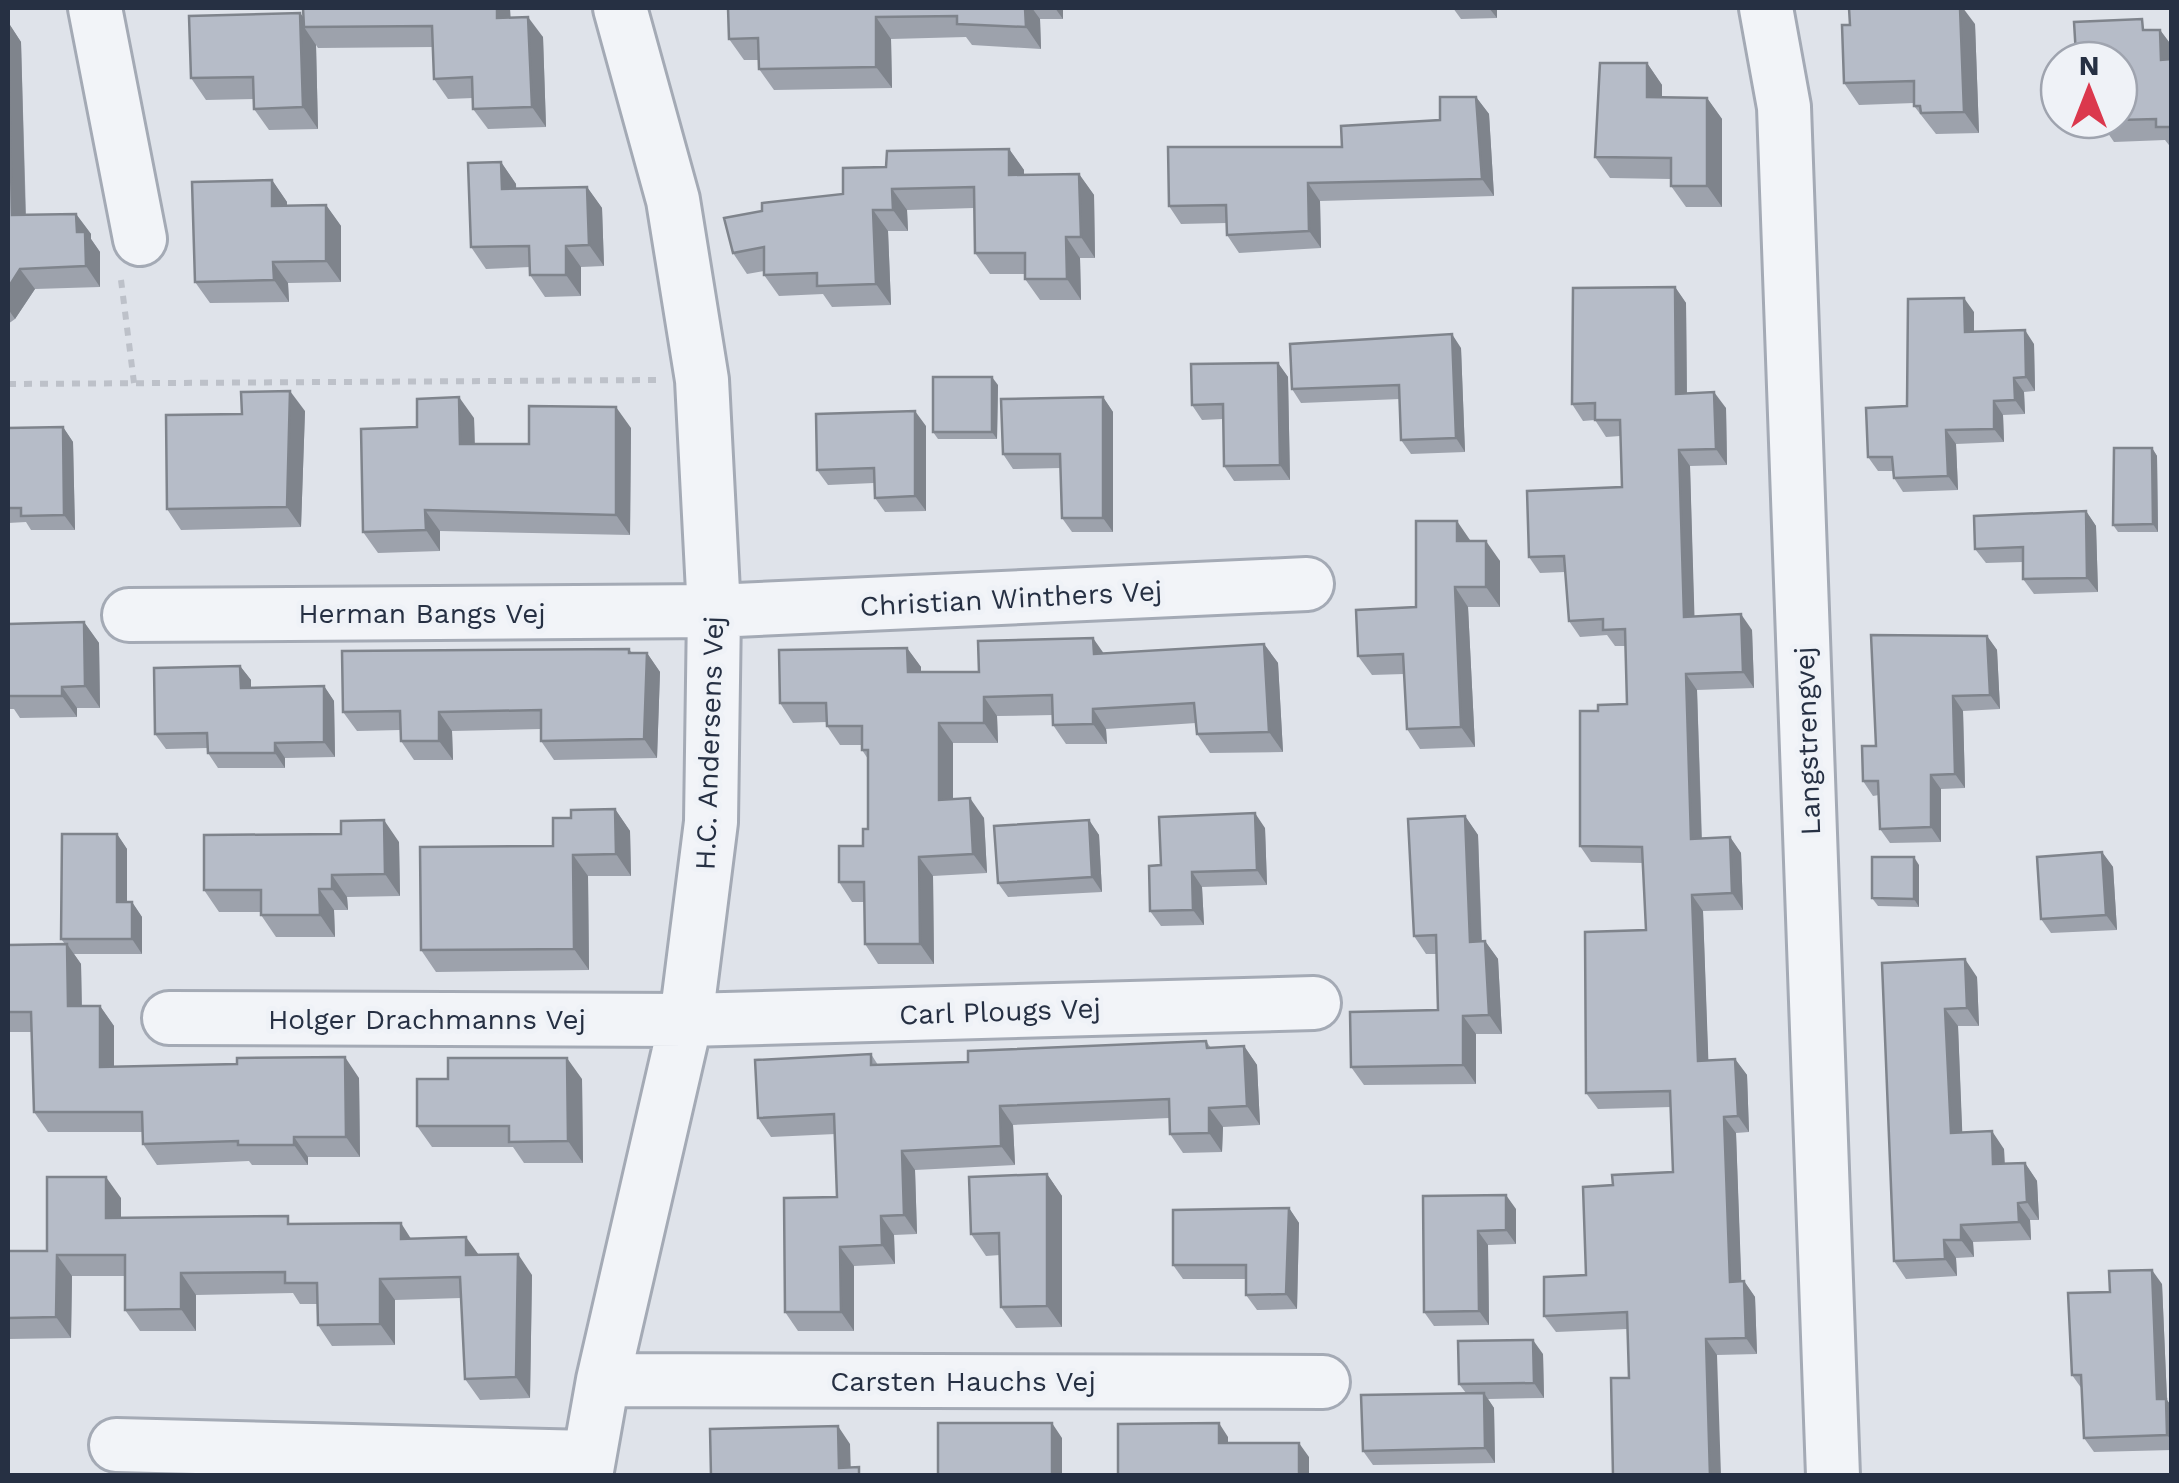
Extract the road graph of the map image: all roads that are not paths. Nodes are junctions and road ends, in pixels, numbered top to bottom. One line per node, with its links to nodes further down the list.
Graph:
1 (95, 8): 4 (street)
2 (620, 8): 6 (street, H.C. Andersens Vej)
3 (1766, 8): 15 (street, Langstrengvej)
4 (140, 239)
5 (1308, 584): 6 (street, Christian Winthers Vej)
6 (714, 611): 7 (street, Herman Bangs Vej); 10 (street, H.C. Andersens Vej)
7 (129, 615)
8 (1314, 1002): 10 (street, Carl Plougs Vej)
9 (169, 1018): 10 (street, Holger Drachmanns Vej)
10 (686, 1020): 11 (street, H.C. Andersens Vej)
11 (603, 1380): 12 (street, Carsten Hauchs Vej); 14 (street, H.C. Andersens Vej)
12 (1322, 1382)
13 (116, 1445): 14 (street)
14 (587, 1466)
15 (1833, 1476)

